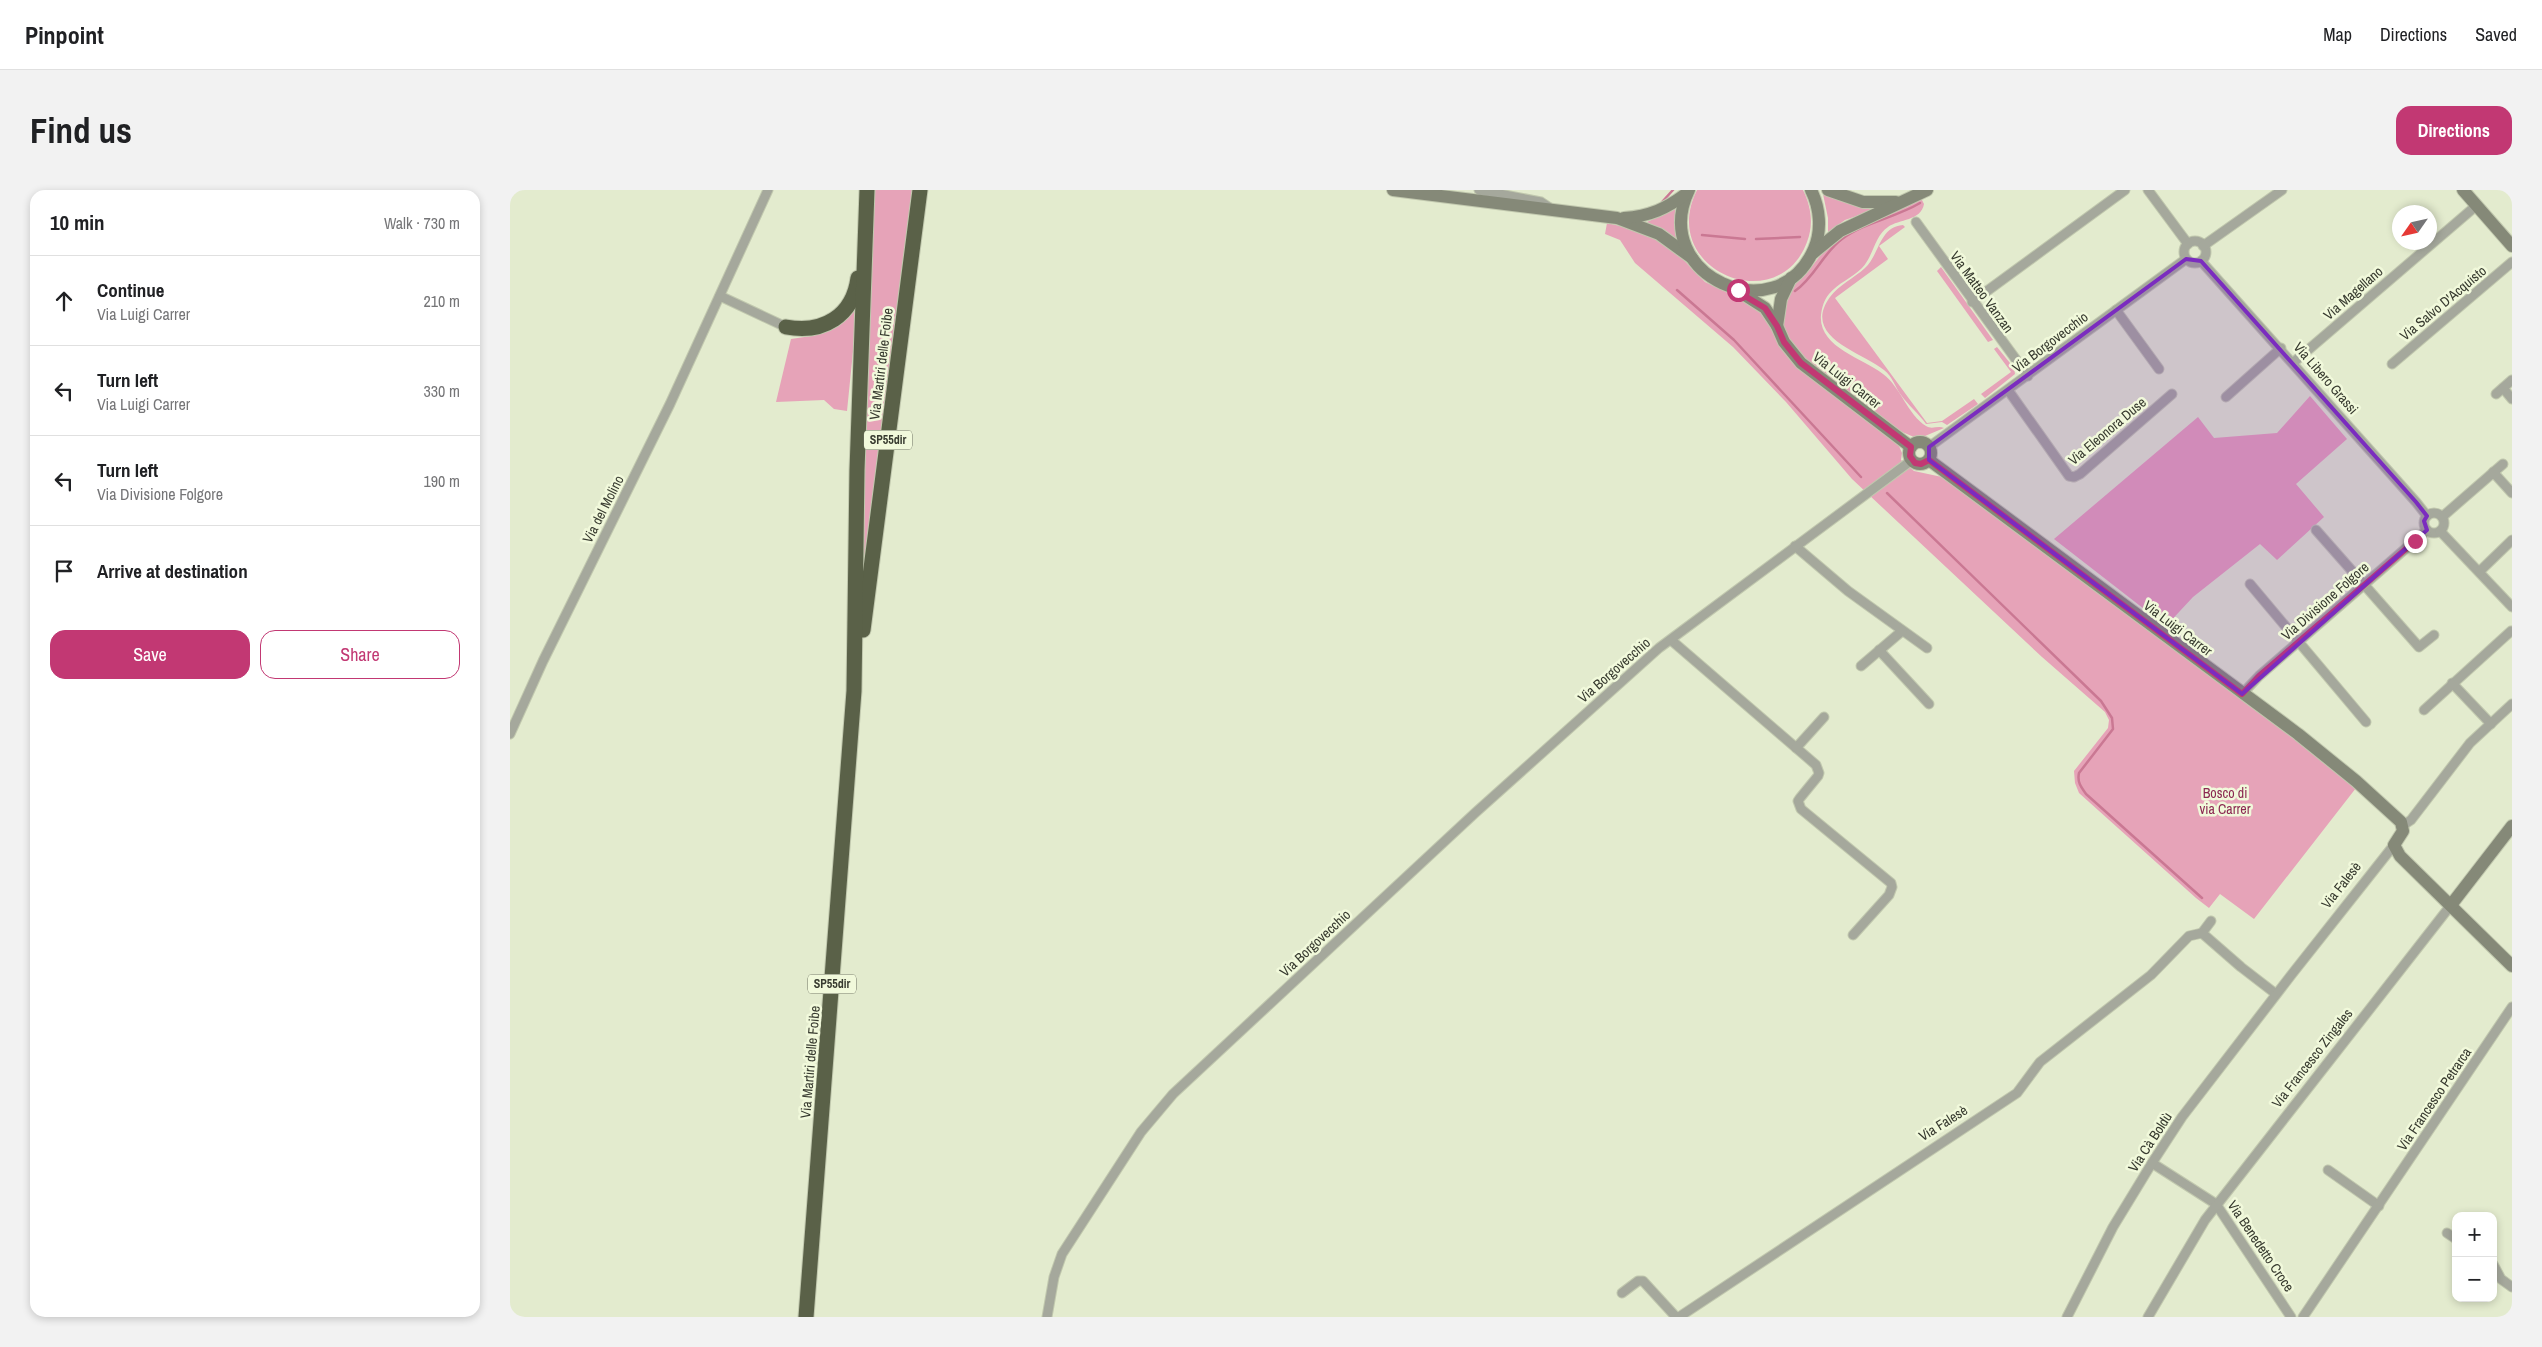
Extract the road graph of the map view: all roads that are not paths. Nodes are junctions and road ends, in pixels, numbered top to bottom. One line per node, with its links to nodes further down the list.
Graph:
1 (768, 190): 31 (street, Via del Molino)
2 (868, 190): 20 (highway, Via Martiri delle Foibe / SP55dir)
3 (920, 190): 72 (highway, Via Martiri delle Foibe / SP55dir)
4 (1393, 190): 13 (street)
5 (1479, 190): 17 (street)
6 (1811, 190): 24 (street)
7 (1828, 190): 15 (street)
8 (1927, 190): 15 (street)
9 (2125, 190): 32 (street)
10 (2148, 190): 21 (street)
11 (2282, 190): 22 (street)
12 (2463, 190): 16 (street)
13 (1415, 192): 17 (street)
14 (1688, 192): 18 (street); 25 (street)
15 (1903, 201): 24 (street)
16 (2477, 205): 23 (street); 37 (street, Via Magellano)
17 (1552, 210): 18 (street)
18 (1617, 218): 25 (street)
19 (1916, 222): 32 (street, Via Matteo Vanzan)
20 (866, 242): 35 (highway); 72 (highway, Via Martiri delle Foibe / SP55dir)
21 (2188, 244): 22 (street); 26 (street)
22 (2203, 246): 27 (street)
23 (2512, 246)
24 (1811, 255): 29 (street)
25 (1692, 258): 30 (street, Via Luigi Carrer)
26 (2186, 259): 27 (street); 33 (street, Via Borgovecchio)
27 (2201, 261): 36 (street, Via Libero Grassi)
28 (2512, 262): 38 (street, Via Salvo D'Acquisto)
29 (1792, 277): 30 (street); 34 (street)
30 (1733, 289): 34 (street, Via Luigi Carrer)
31 (720, 296): 35 (street); 80 (street, Via del Molino)
32 (1972, 302): 40 (street, Via Matteo Vanzan)
33 (2116, 310): 39 (street); 40 (street, Via Borgovecchio)
34 (1777, 326): 47 (street, Via Luigi Carrer)
35 (786, 327)
36 (2281, 348): 37 (street, Via Libero Grassi); 44 (street)
37 (2294, 362): 52 (street, Via Libero Grassi)
38 (2392, 364)
39 (2159, 369)
40 (2028, 376): 42 (street, Via Borgovecchio)
41 (2512, 380): 45 (street)
42 (2008, 390): 43 (street, Via Eleonora Duse); 46 (street, Via Borgovecchio)
43 (2172, 394)
44 (2226, 397)
45 (2512, 399)
46 (1929, 447): 47 (street); 48 (street)
47 (1911, 454): 48 (street); 58 (street, Via Borgovecchio)
48 (1929, 460): 73 (street, Via Luigi Carrer)
49 (2503, 464): 50 (street)
50 (2493, 472): 51 (street); 53 (street)
51 (2512, 493)
52 (2427, 516): 53 (street); 55 (street)
53 (2442, 517): 56 (street)
54 (2316, 530): 61 (street)
55 (2427, 530): 56 (street); 61 (street, Via Divisione Folgore)
56 (2440, 531): 59 (street)
57 (2512, 540): 59 (street)
58 (1795, 546): 63 (street); 66 (street, Via Borgovecchio)
59 (2480, 571): 62 (street)
60 (2250, 584): 67 (street)
61 (2365, 586): 65 (street); 67 (street, Via Divisione Folgore)
62 (2512, 607)
63 (1902, 631): 68 (street); 69 (street)
64 (2510, 631): 71 (street)
65 (2434, 634)
66 (1671, 640): 81 (street, Via Borgovecchio); 102 (street, Via Borgovecchio)
67 (2298, 642): 73 (street, Via Divisione Folgore); 78 (street)
68 (1927, 648)
69 (1879, 650): 70 (street); 74 (street)
70 (1861, 666)
71 (2452, 684): 76 (street); 79 (street)
72 (854, 691): 101 (highway, Via Martiri delle Foibe / SP55dir)
73 (2242, 694): 82 (street, Via Luigi Carrer)
74 (1929, 704)
75 (2512, 704): 79 (street, Via Falesè)
76 (2424, 710)
77 (1824, 716): 81 (street)
78 (2366, 722)
79 (2491, 724): 82 (street, Via Falesè)
80 (510, 734)
81 (1796, 748): 88 (street, Via Borgovecchio)
82 (2402, 826): 84 (street, Via Falesè)
83 (2512, 826): 85 (street, Via Francesco Zingales)
84 (2394, 845): 85 (street); 90 (street, Via Falesè)
85 (2451, 905): 89 (street); 94 (street, Via Francesco Zingales)
86 (2211, 922): 87 (street, Via Falesè)
87 (2202, 933): 90 (street); 103 (street, Via Falesè)
88 (1853, 935)
89 (2512, 966)
90 (2276, 994): 92 (street, Via Cà Boldù)
91 (2512, 1008): 95 (street, Via Francesco Petrarca)
92 (2152, 1163): 94 (street, Via Benedetto Croce); 104 (street, Via Cà Boldù)
93 (2328, 1170): 95 (street)
94 (2216, 1204): 105 (street, Via Francesco Zingales); 106 (street, Via Benedetto Croce)
95 (2379, 1206): 107 (street, Via Francesco Petrarca)
96 (2447, 1233): 97 (street)
97 (2452, 1236)
98 (2497, 1272): 99 (street)
99 (2512, 1286)
100 (1622, 1293): 103 (street, Via Falesè)
101 (806, 1317)
102 (1047, 1317)
103 (1677, 1317)
104 (2067, 1317)
105 (2148, 1317)
106 (2292, 1317)
107 (2303, 1317)

